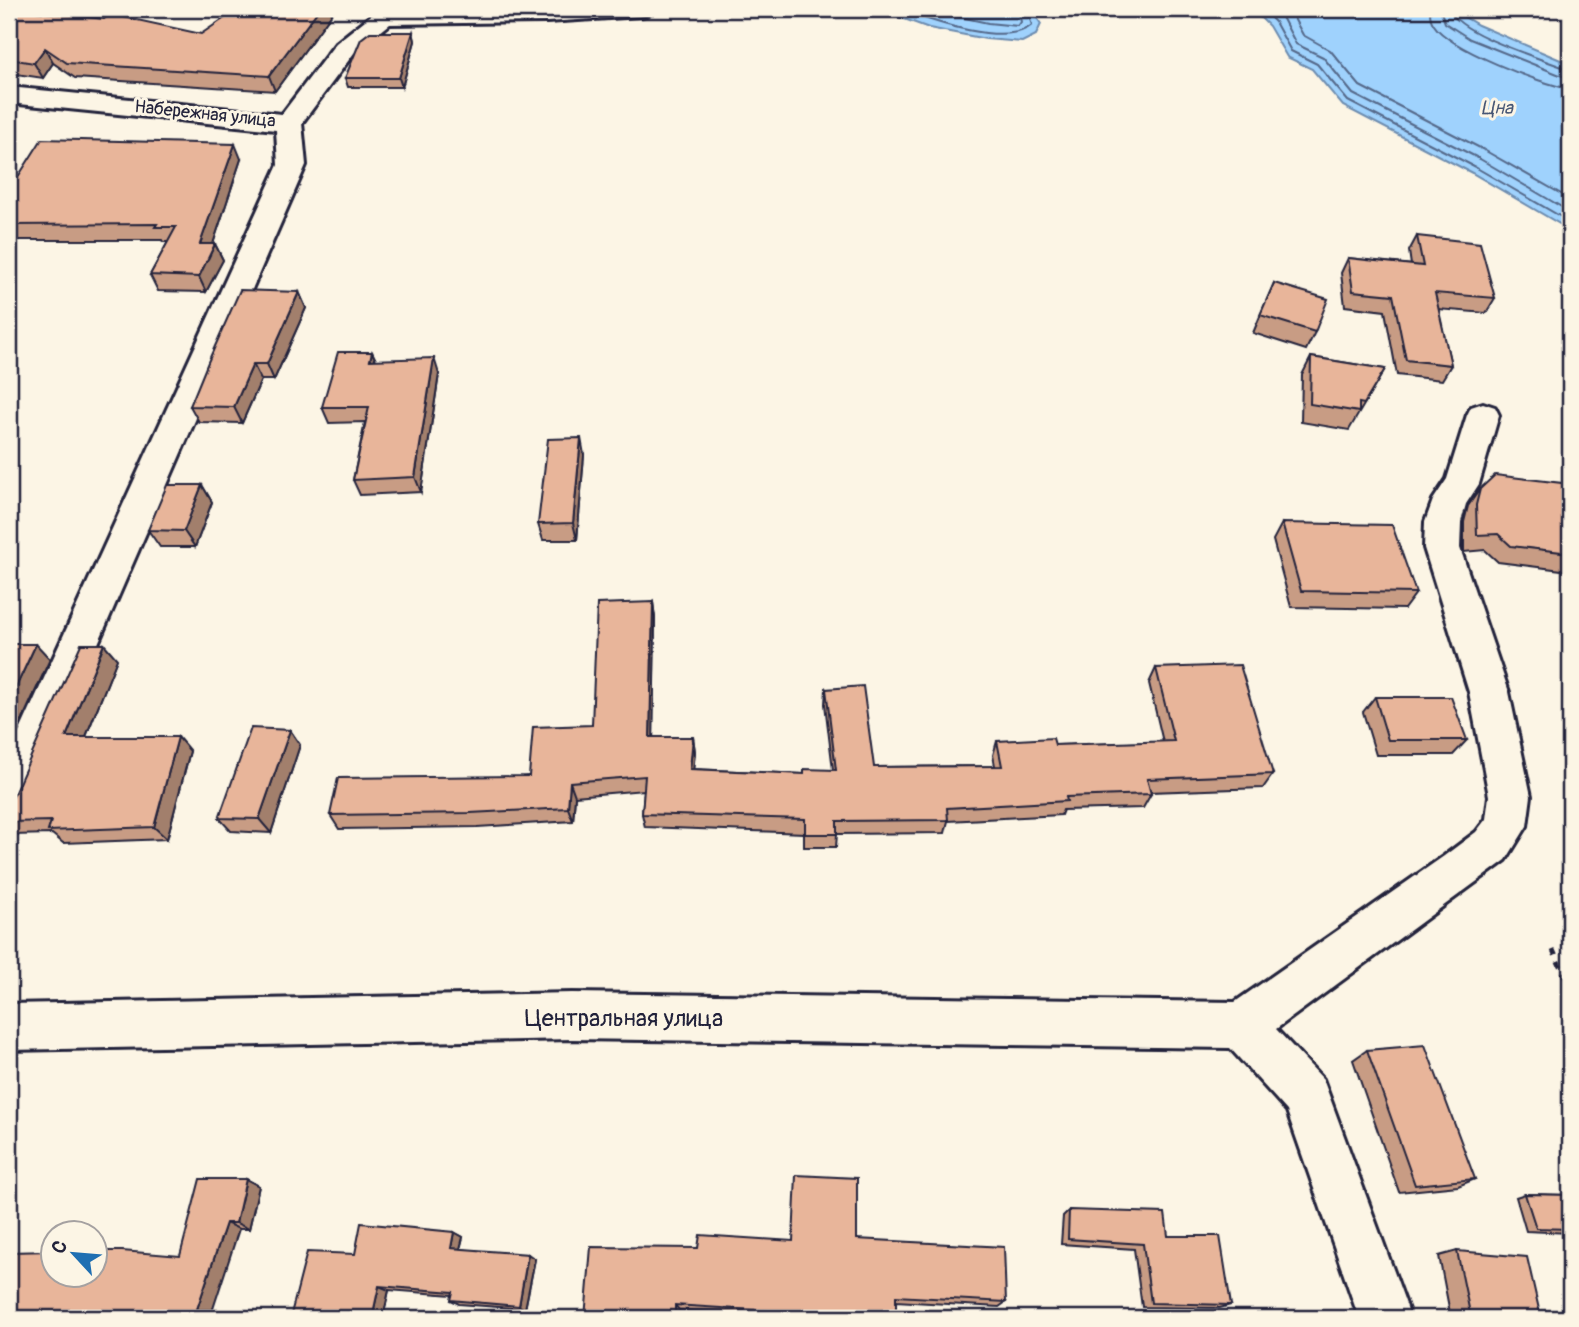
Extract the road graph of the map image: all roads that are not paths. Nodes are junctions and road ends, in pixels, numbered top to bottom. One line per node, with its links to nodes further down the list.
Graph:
1 (641, 9): 2 (street)
2 (388, 13): 4 (street, Набережная улица)
3 (9, 95): 4 (street, Набережная улица)
4 (289, 123): 6 (street)
5 (1483, 415): 7 (street)
6 (9, 800)
7 (1240, 1025): 8 (street, Центральная улица); 9 (street)
8 (9, 1027)
9 (1385, 1318)

